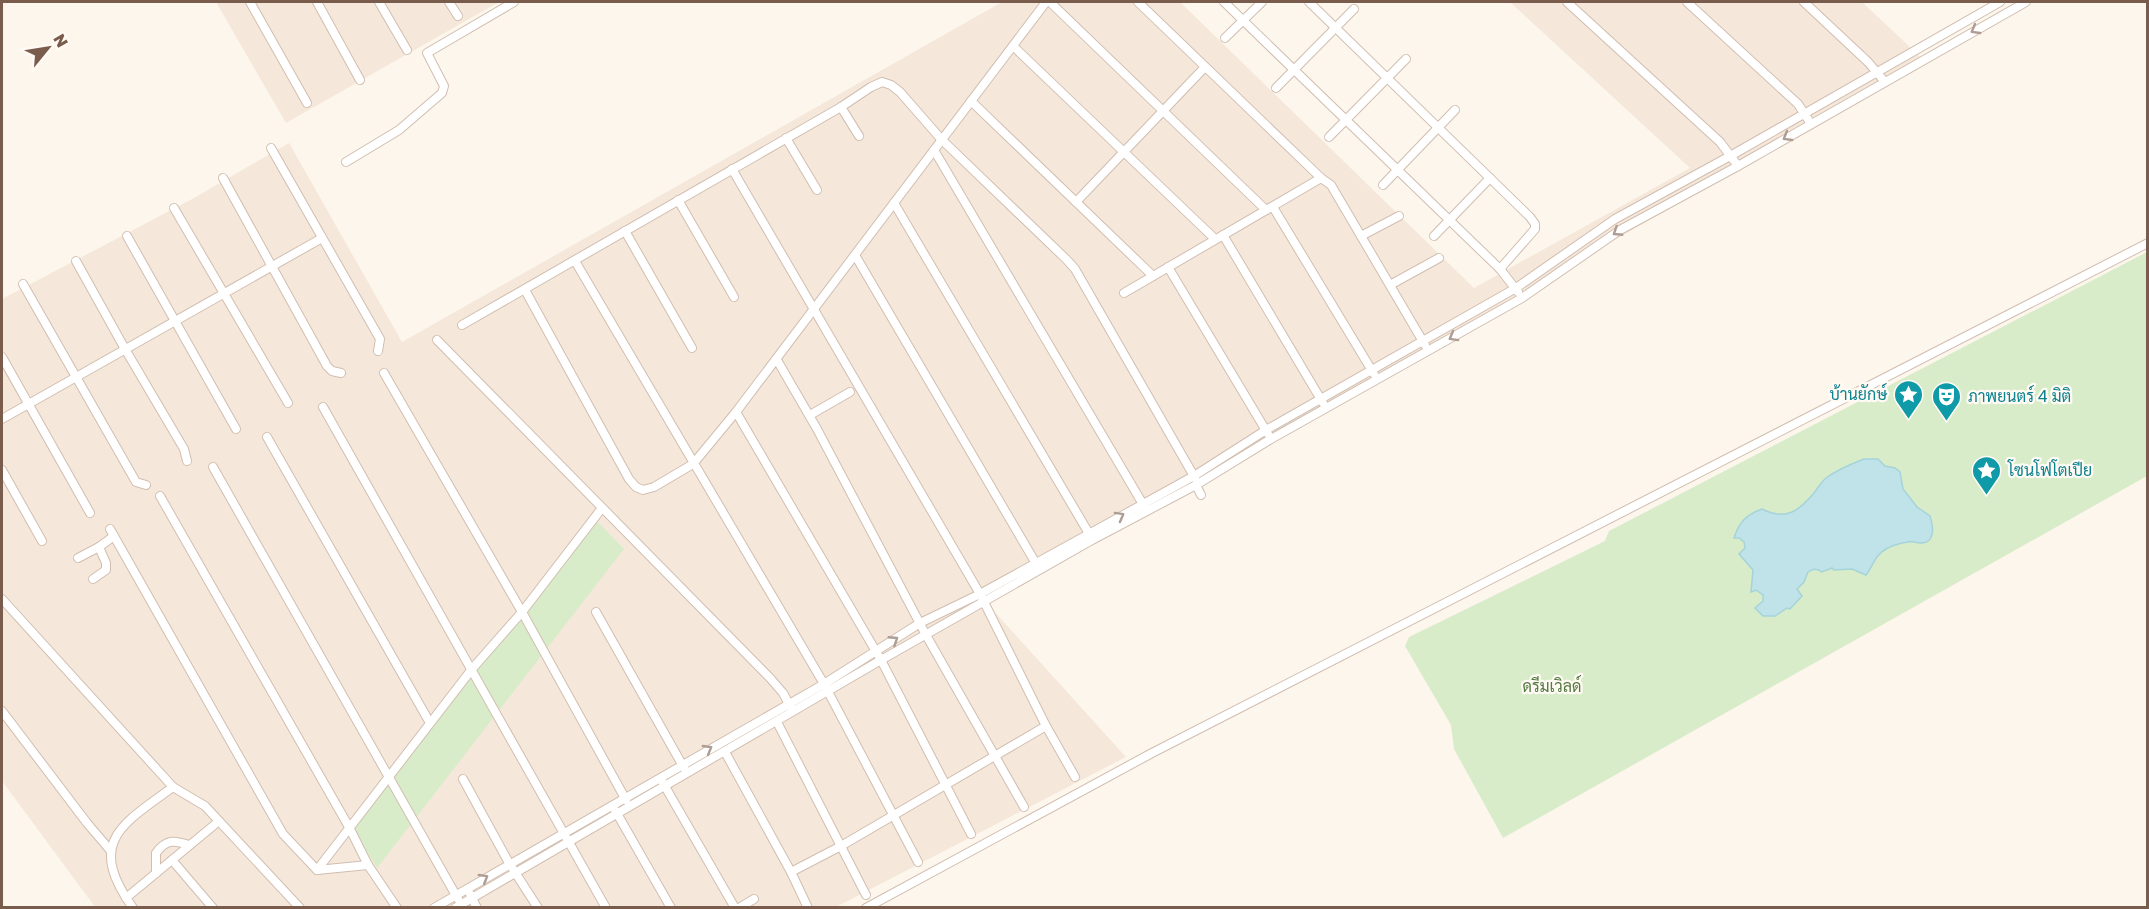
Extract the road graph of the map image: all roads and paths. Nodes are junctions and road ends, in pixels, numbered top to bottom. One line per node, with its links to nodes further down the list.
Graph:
1 (250, 2): 34 (street)
2 (317, 2): 30 (street)
3 (379, 2): 24 (street)
4 (449, 2): 17 (street)
5 (514, 2): 50 (street)
6 (1048, 2): 22 (street); 36 (street)
7 (1138, 2): 26 (street)
8 (1224, 2): 18 (street)
9 (1262, 2): 18 (street)
10 (1310, 2): 19 (street)
11 (1567, 2): 49 (street)
12 (1687, 2): 38 (street)
13 (1804, 2): 28 (street)
14 (2000, 2): 20 (street)
15 (2026, 2): 23 (street, one-way to 23)
16 (1354, 9): 19 (street)
17 (458, 16)
18 (1244, 21): 21 (street); 27 (street)
19 (1336, 27): 27 (street); 29 (street)
20 (1942, 35): 23 (street); 28 (street)
21 (1225, 38)
22 (1013, 46): 33 (street); 48 (street)
23 (1948, 46): 31 (street)
24 (407, 50)
25 (1406, 59): 29 (street)
26 (1205, 67): 36 (street); 55 (street)
27 (1294, 71): 32 (street); 39 (street)
28 (1877, 72): 31 (street); 38 (street)
29 (1387, 78): 39 (street); 41 (street)
30 (360, 80)
31 (1885, 82): 40 (street)
32 (1276, 88)
33 (971, 101): 45 (street); 60 (street)
34 (307, 103)
35 (841, 107): 42 (street); 44 (street); 45 (street)
36 (1163, 110): 48 (street); 63 (street)
37 (1455, 110): 41 (street)
38 (1805, 113): 40 (street); 49 (street)
39 (1346, 121): 43 (street); 53 (street)
40 (1811, 124): 51 (street, one-way to 51)
41 (1438, 127): 53 (street); 56 (street)
42 (859, 136)
43 (1329, 137)
44 (786, 138): 52 (street); 58 (street)
45 (941, 139): 47 (street); 122 (street)
46 (271, 148): 71 (street)
47 (934, 150): 61 (street); 126 (street)
48 (1124, 152): 60 (street); 70 (street)
49 (1732, 155): 51 (street); 83 (street)
50 (346, 162)
51 (1738, 165): 88 (street, one-way to 88)
52 (732, 170): 59 (street); 89 (street)
53 (1397, 170): 57 (street); 65 (street)
54 (223, 178): 77 (street)
55 (1321, 178): 63 (street); 68 (street)
56 (1490, 178): 65 (street); 79 (street)
57 (1383, 185)
58 (817, 190)
59 (678, 200): 66 (street); 87 (street)
60 (1076, 202): 80 (street)
61 (894, 203): 73 (street); 130 (street)
62 (174, 208): 85 (street)
63 (1270, 208): 70 (street); 100 (street)
64 (1399, 216): 68 (street)
65 (1449, 220): 69 (street); 79 (street)
66 (625, 231): 76 (street); 94 (street)
67 (126, 236): 90 (street)
68 (1360, 236): 82 (street)
69 (1434, 236)
70 (1219, 237): 78 (street); 106 (street)
71 (322, 238): 77 (street); 97 (street)
72 (2148, 243): 202 (street)
73 (855, 255): 89 (street); 134 (street)
74 (1439, 258): 82 (street)
75 (76, 261): 95 (street)
76 (575, 261): 84 (street); 119 (street)
77 (273, 267): 85 (street); 101 (street)
78 (1168, 267): 80 (street); 115 (street)
79 (1500, 269): 83 (street)
80 (1153, 276): 86 (street)
81 (23, 285): 103 (street)
82 (1390, 285): 93 (street)
83 (1516, 288): 88 (street); 93 (street)
84 (525, 290): 91 (street); 119 (street)
85 (226, 293): 90 (street); 107 (street)
86 (1124, 294)
87 (734, 297)
88 (1522, 298): 96 (street, one-way to 96)
89 (814, 308): 99 (street); 136 (street)
90 (176, 321): 95 (street); 114 (street)
91 (462, 325)
92 (437, 340): 127 (street)
93 (1423, 341): 96 (street); 100 (street)
94 (692, 348)
95 (125, 349): 103 (street); 118 (street)
96 (1428, 350): 104 (street)
97 (378, 351)
98 (2, 357): 108 (street)
99 (777, 360): 111 (street); 112 (street)
100 (1371, 370): 104 (street); 106 (street)
101 (341, 373)
102 (384, 373): 138 (street)
103 (76, 377): 108 (street); 123 (street)
104 (1377, 380): 110 (street)
105 (850, 392): 112 (street)
106 (1320, 399): 110 (street); 115 (street)
107 (288, 403)
108 (29, 404): 113 (street); 129 (street)
109 (323, 406): 143 (street)
110 (1326, 409): 117 (street)
111 (736, 412): 119 (street); 142 (street)
112 (810, 415): 140 (street)
113 (2, 419)
114 (236, 429)
115 (1266, 430): 117 (street); 122 (street)
116 (267, 437): 149 (street)
117 (1271, 439): 122 (street)
118 (187, 461)
119 (693, 464): 144 (street)
120 (213, 467): 155 (street)
121 (2, 470): 131 (street)
122 (1196, 482): 124 (street); 126 (street); 128 (street)
123 (146, 484)
124 (1201, 495)
125 (160, 496): 169 (street)
126 (1142, 503): 128 (street); 130 (street, one-way to 126)
127 (602, 508): 138 (street); 145 (street)
128 (1147, 512): 130 (street)
129 (90, 513)
130 (1090, 537): 134 (street)
131 (42, 541)
132 (99, 547): 133 (street); 135 (street); 180 (street)
133 (78, 558)
134 (1038, 566): 136 (street)
135 (93, 579)
136 (982, 598): 140 (street); 141 (street); 150 (street)
137 (2, 599): 160 (street)
138 (522, 612): 143 (street); 162 (street)
139 (596, 612): 153 (street)
140 (921, 623): 141 (street); 142 (street, one-way to 140)
141 (926, 635): 142 (street); 152 (street)
142 (879, 656): 144 (street); 159 (street)
143 (472, 669): 149 (street); 170 (street)
144 (825, 688): 145 (street); 147 (street); 167 (street)
145 (788, 704): 147 (street); 153 (street, one-way to 145)
146 (2, 711): 175 (street)
147 (793, 712): 148 (street)
148 (777, 722): 151 (street); 174 (street)
149 (430, 723): 155 (street)
150 (1046, 726): 152 (street); 156 (street)
151 (725, 752): 154 (street); 182 (street)
152 (995, 755): 159 (street); 165 (street)
153 (682, 764): 154 (street); 157 (street)
154 (687, 773): 161 (street)
155 (389, 777): 169 (street); 185 (street)
156 (1075, 777)
157 (659, 778): 161 (street); 162 (street)
158 (463, 779): 178 (street)
159 (946, 784): 167 (street); 171 (street)
160 (173, 787): 168 (street); 175 (street)
161 (665, 787): 164 (street); 200 (street)
162 (624, 797): 163 (street); 164 (street)
163 (612, 805): 166 (street); 170 (street)
164 (629, 806): 166 (street)
165 (1024, 807)
166 (617, 813): 172 (street); 199 (street)
167 (893, 815): 174 (street); 177 (street)
168 (219, 821): 173 (street); 193 (street)
169 (349, 827): 179 (street); 180 (street)
170 (564, 832): 172 (street); 178 (street)
171 (971, 834)
172 (568, 842): 181 (street); 198 (street)
173 (189, 845): 176 (street); 183 (street)
174 (841, 846): 182 (street); 186 (street)
175 (110, 850): 187 (street)
176 (172, 860): 183 (street); 192 (street)
177 (918, 862)
178 (509, 863): 181 (street); 184 (street, one-way to 178)
179 (368, 865): 180 (street); 194 (street)
180 (317, 870)
181 (515, 872): 188 (street); 197 (street)
182 (790, 872): 201 (street)
183 (156, 873): 187 (street)
184 (466, 889): 185 (street); 188 (street)
185 (456, 895): 190 (street); 195 (street)
186 (866, 895)
187 (126, 898): 191 (street)
188 (472, 898): 190 (street); 196 (street)
189 (754, 899): 200 (street)
190 (458, 906)
191 (133, 908)
192 (213, 908)
193 (300, 908)
194 (396, 908)
195 (434, 908)
196 (477, 908)
197 (538, 908)
198 (606, 908)
199 (671, 908)
200 (737, 908)
201 (808, 908)
202 (866, 908)

